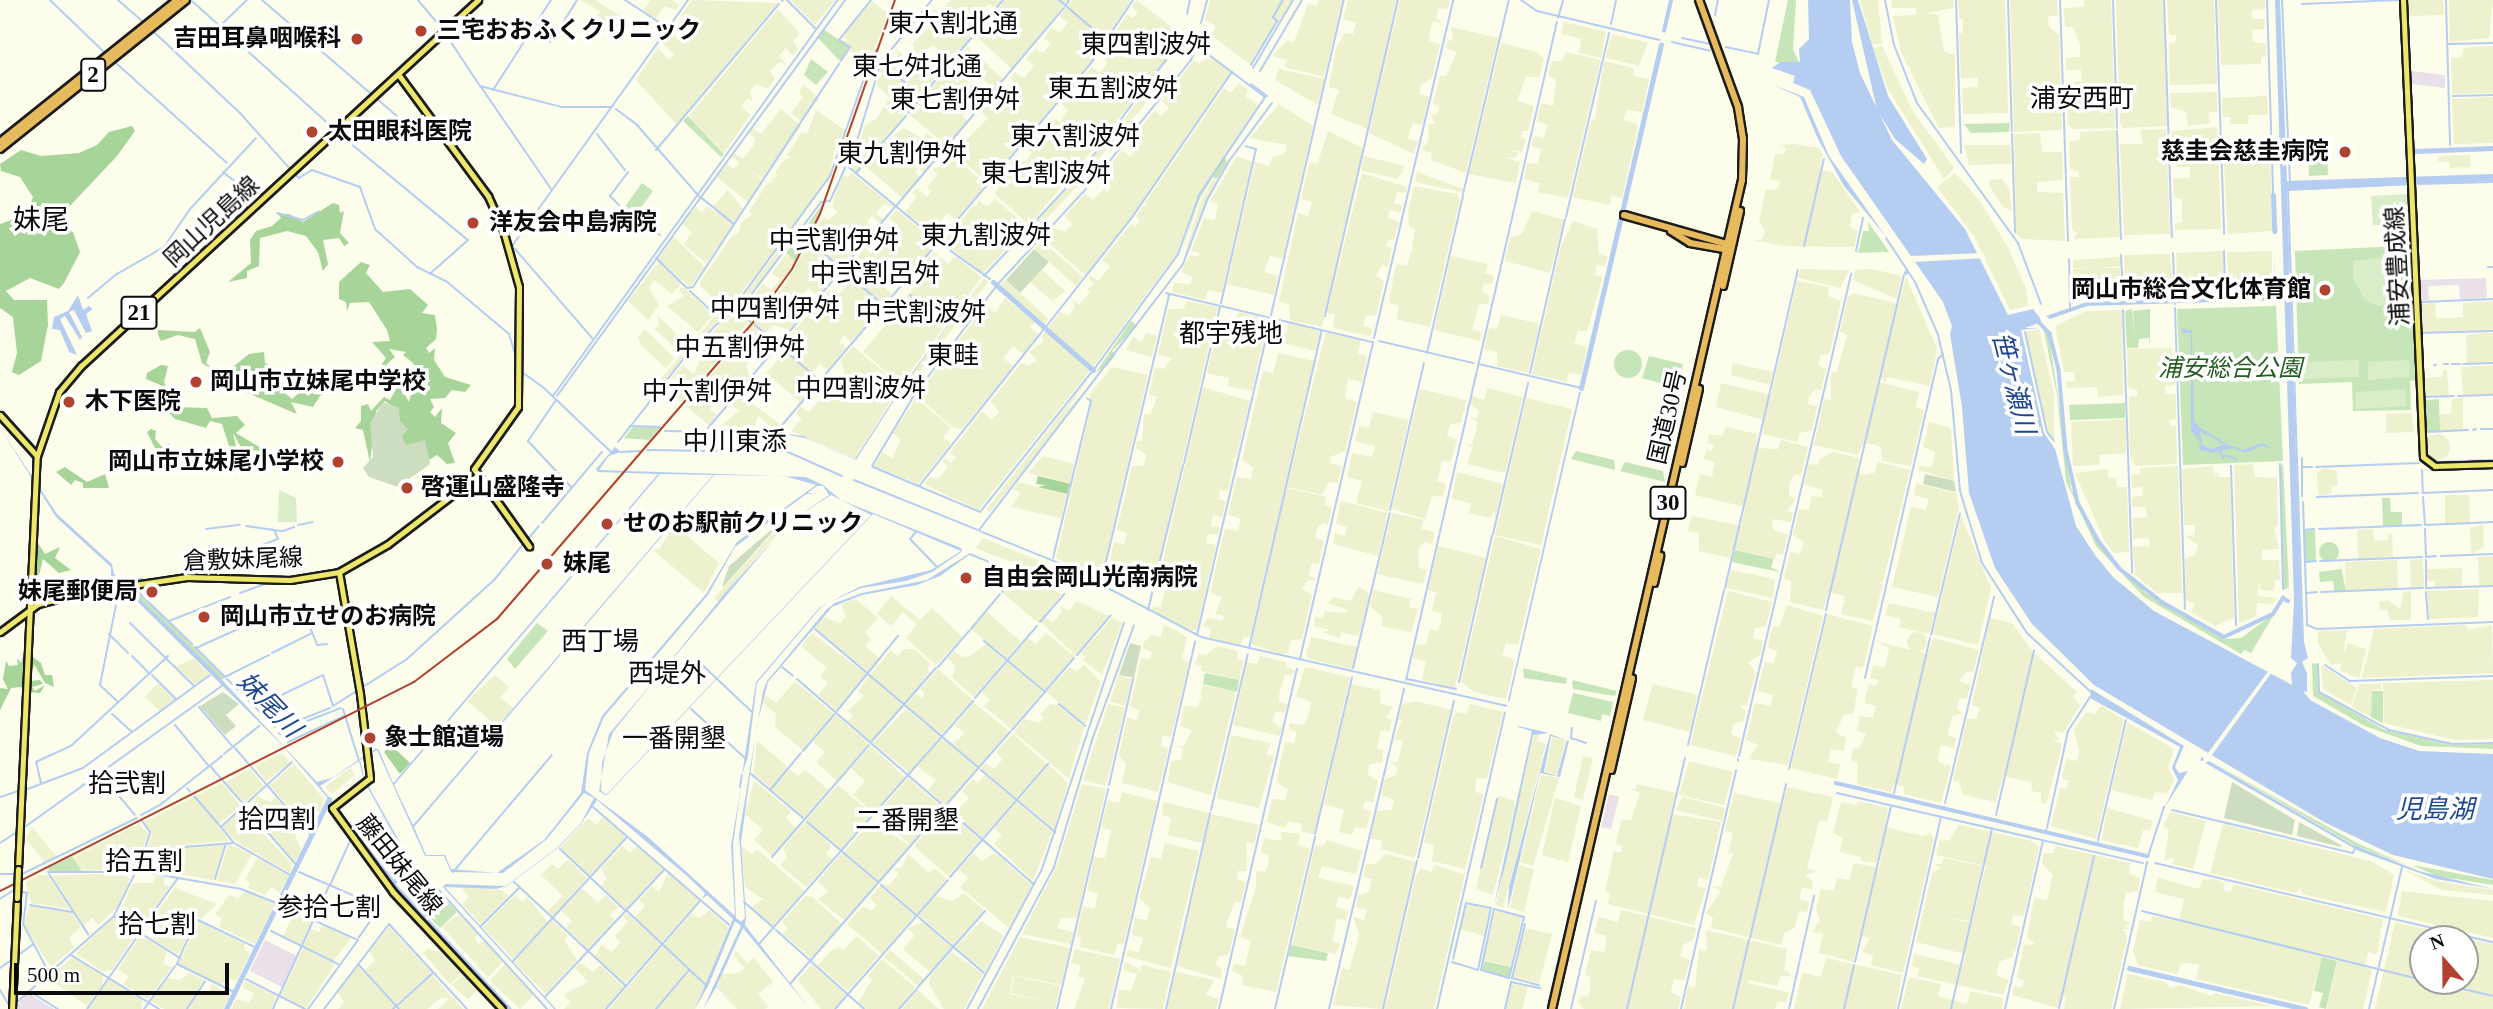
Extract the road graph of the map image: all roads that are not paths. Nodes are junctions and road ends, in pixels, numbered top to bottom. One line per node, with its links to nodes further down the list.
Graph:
1 (177, 0): 7 (highway, 2)
2 (186, 0): 8 (highway, 2)
3 (478, 0): 6 (main road, 岡山児島線 / 21)
4 (1701, 0): 10 (highway, 国道30号 / 30)
5 (2403, 0): 13 (main road, 浦安豊成線)
6 (398, 74): 12 (main road, 岡山児島線 / 21); 14 (main road)
7 (0, 142)
8 (0, 149)
9 (1624, 215): 10 (highway)
10 (1729, 247): 21 (highway, 国道30号 / 30)
11 (0, 415): 12 (main road)
12 (37, 456): 17 (main road, 岡山児島線 / 21)
13 (2493, 464)
14 (477, 476): 15 (main road); 16 (main road, 倉敷妹尾線)
15 (529, 546)
16 (339, 572): 17 (main road, 倉敷妹尾線); 20 (main road, 藤田妹尾線)
17 (31, 609): 18 (main road, 倉敷妹尾線); 19 (main road, 岡山児島線 / 21, bridge)
18 (0, 632)
19 (12, 1009)
20 (502, 1009)
21 (1554, 1009)

